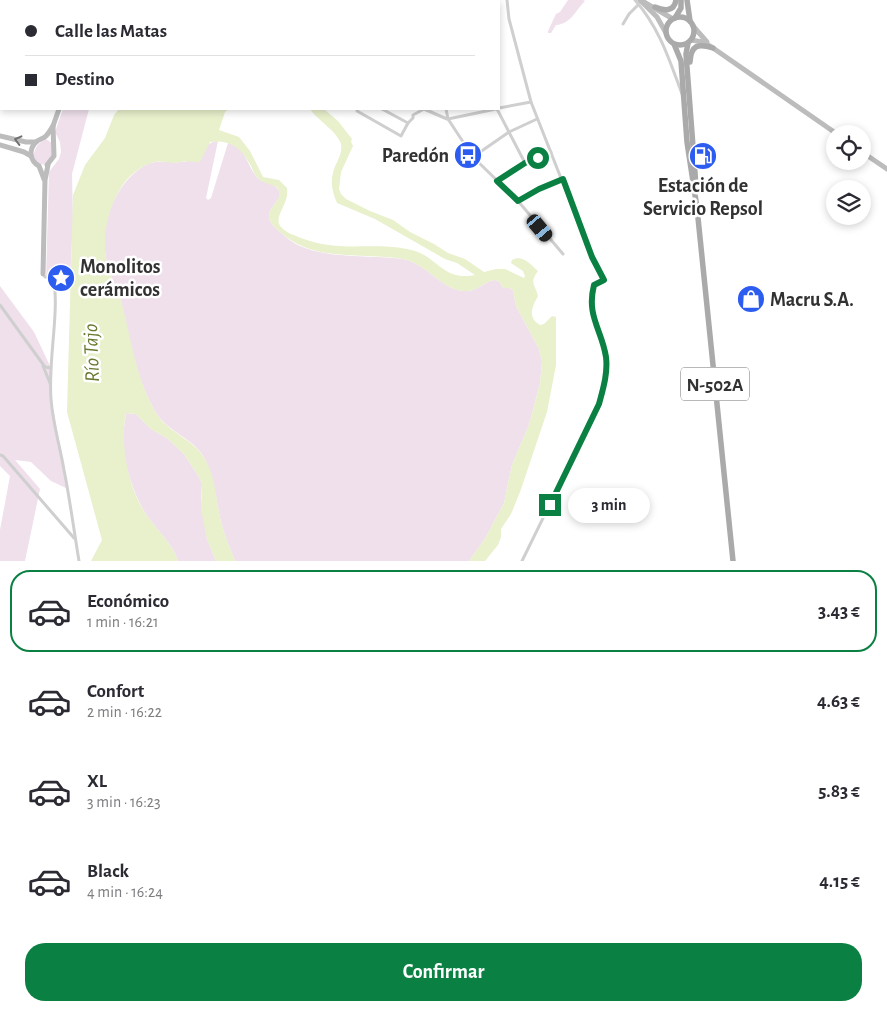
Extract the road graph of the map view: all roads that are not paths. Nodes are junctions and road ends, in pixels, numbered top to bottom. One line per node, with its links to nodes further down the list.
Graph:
1 (507, 0): 18 (street)
2 (635, 0): 7 (street)
3 (648, 0): 8 (street)
4 (676, 0): 8 (main road)
5 (681, 0): 9 (main road)
6 (687, 0): 10 (main road, N-502A)
7 (640, 1): 8 (street); 11 (street); 12 (street); 17 (street)
8 (655, 7): 9 (street)
9 (674, 19): 10 (main road); 12 (main road)
10 (691, 23): 13 (main road, N-502A); 15 (street)
11 (624, 24)
12 (666, 33): 14 (main road, N-502A)
13 (690, 42): 14 (main road); 15 (street); 16 (main road, N-502A)
14 (674, 44): 17 (main road, N-502A)
15 (713, 48): 16 (main road); 32 (street)
16 (689, 82): 51 (main road, N-502A)
17 (683, 97): 51 (main road, N-502A)
18 (531, 102): 19 (street); 29 (street)
19 (500, 108)
20 (59, 110): 31 (street)
21 (357, 110): 30 (street)
22 (384, 110): 30 (street)
23 (426, 110): 28 (street)
24 (446, 110): 28 (street)
25 (492, 110): 28 (street)
26 (498, 110): 33 (street)
27 (421, 111): 30 (street)
28 (448, 119): 41 (street)
29 (538, 119): 33 (street); 39 (street)
30 (408, 123)
31 (53, 126): 35 (street); 37 (street)
32 (826, 127)
33 (509, 132): 41 (street); 43 (street)
34 (0, 136): 36 (street, one-way to 34)
35 (44, 138): 36 (street); 37 (street)
36 (36, 142): 40 (street)
37 (53, 143): 44 (street)
38 (0, 145): 40 (street)
39 (551, 152): 43 (street); 47 (street)
40 (31, 156): 45 (street)
41 (473, 157): 49 (street)
42 (871, 158): 46 (street)
43 (525, 163): 49 (street)
44 (48, 164): 45 (street); 48 (street)
45 (40, 166): 48 (street)
46 (887, 169)
47 (563, 179): 50 (street); 61 (street)
48 (45, 180): 53 (street)
49 (497, 181): 50 (street)
50 (518, 201): 52 (street)
51 (696, 208): 62 (main road, N-502A)
52 (563, 254)
53 (43, 274): 56 (street)
54 (0, 305): 55 (street)
55 (42, 363): 56 (street); 57 (street)
56 (51, 368): 57 (street)
57 (50, 384): 59 (street)
58 (0, 455): 59 (street)
59 (75, 540): 60 (street)
60 (78, 561)
61 (522, 561)
62 (734, 561)

